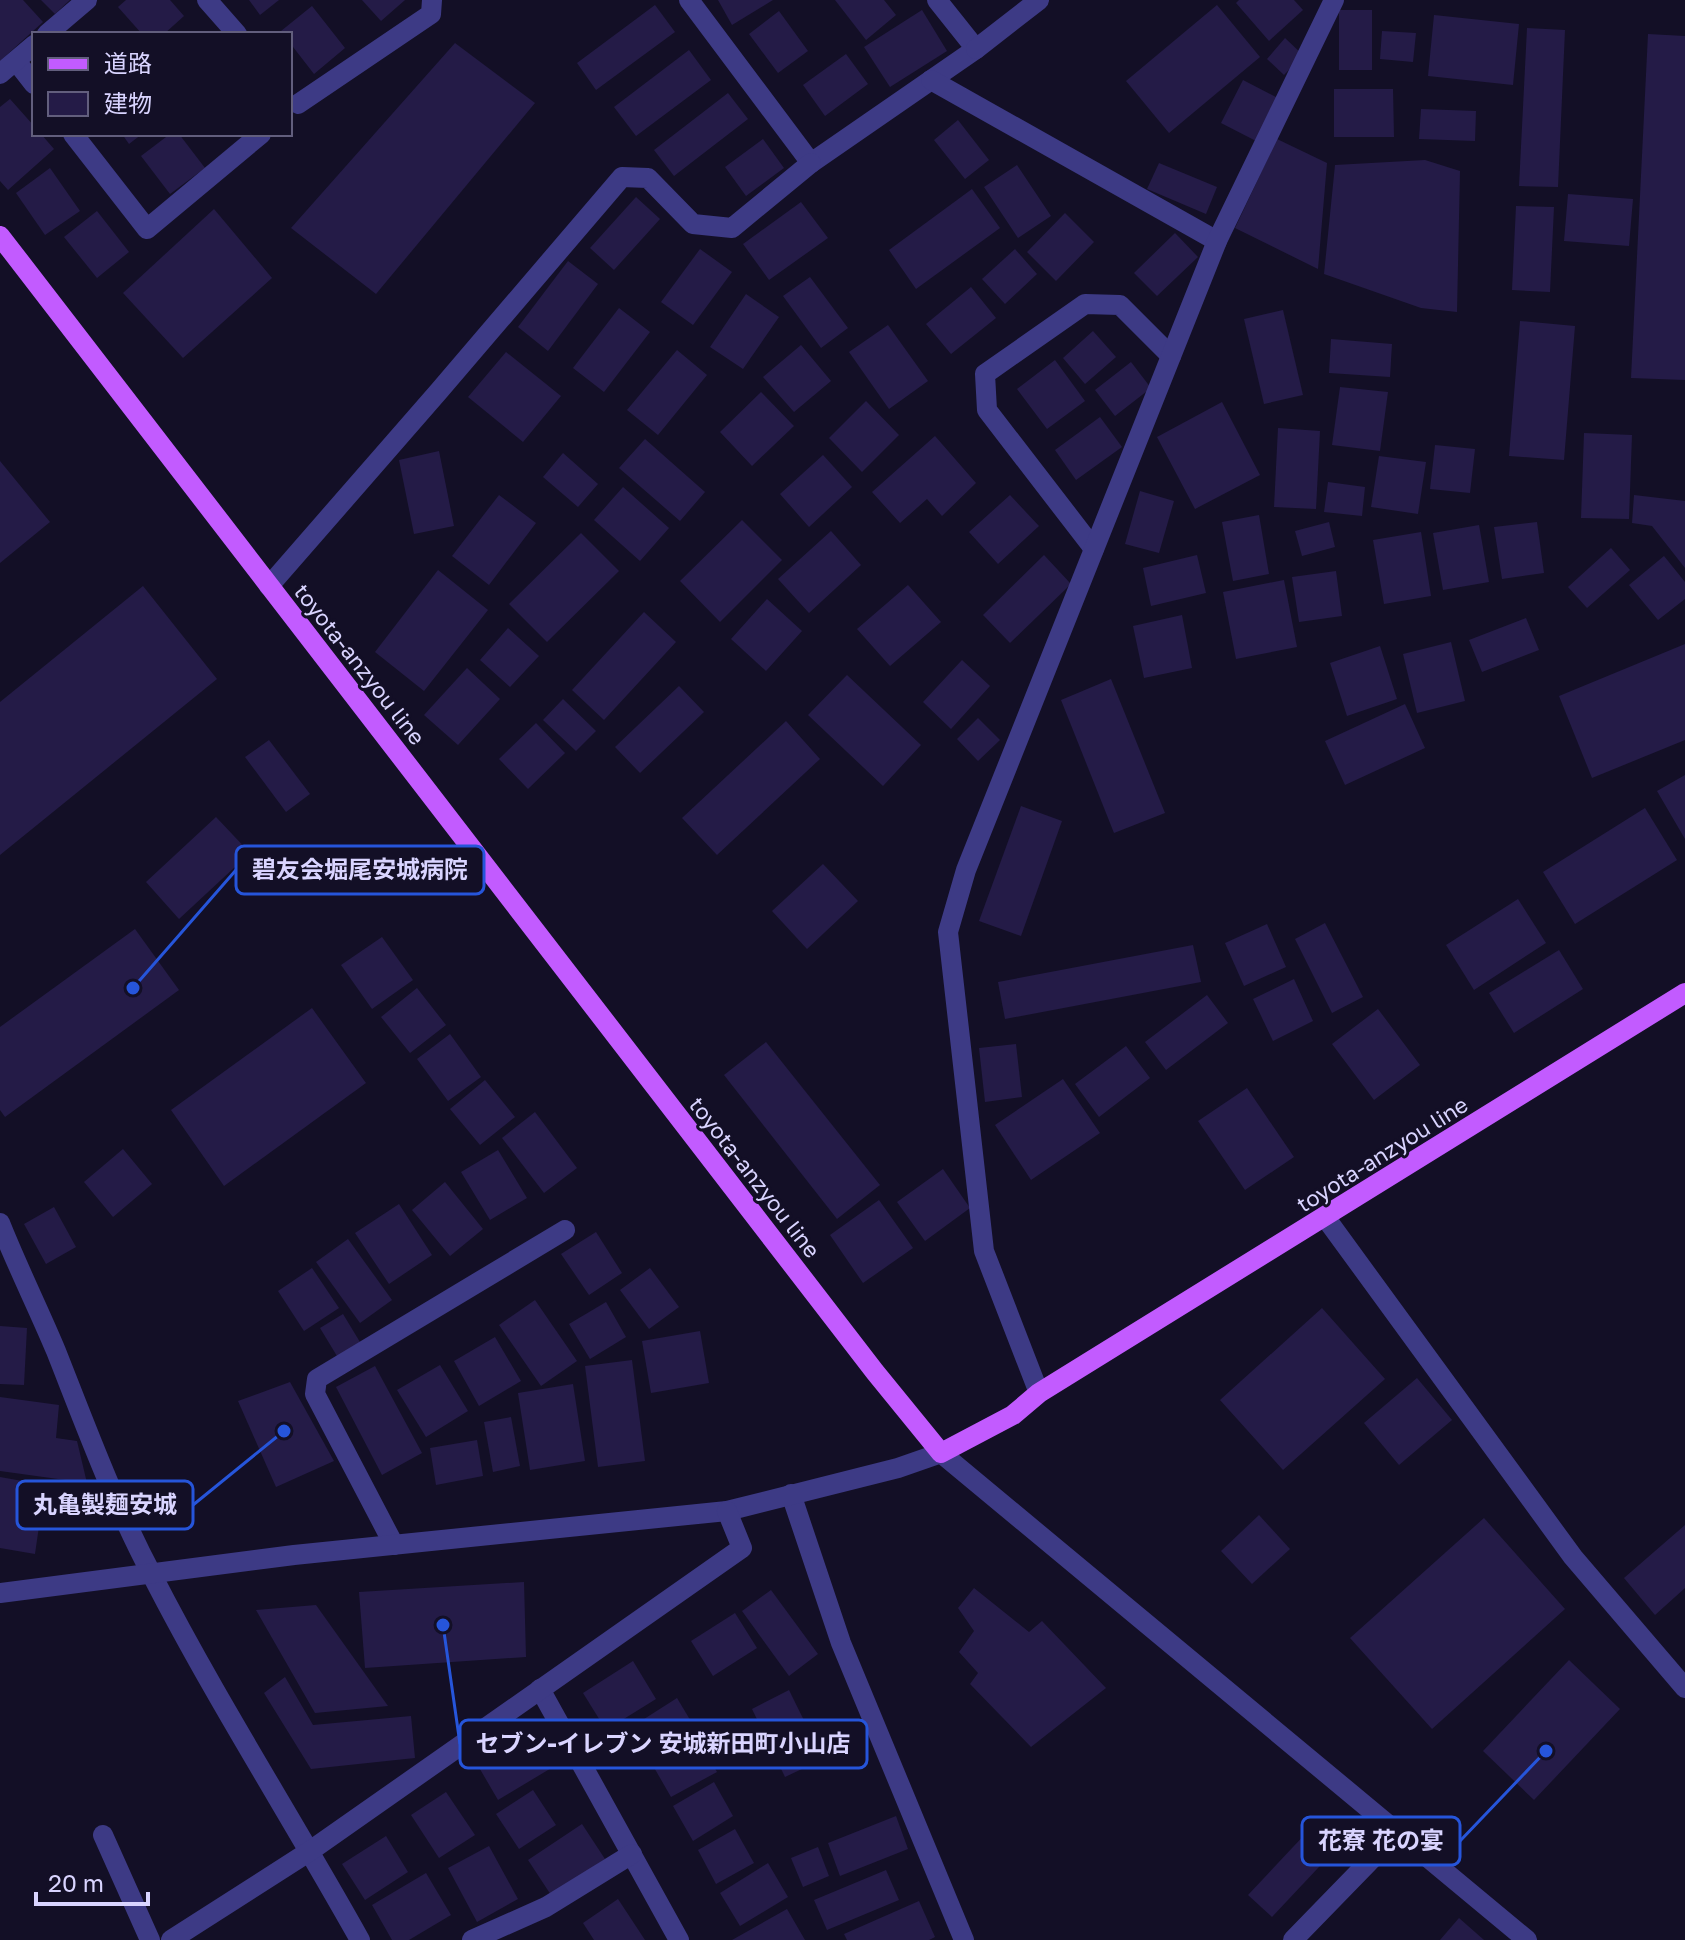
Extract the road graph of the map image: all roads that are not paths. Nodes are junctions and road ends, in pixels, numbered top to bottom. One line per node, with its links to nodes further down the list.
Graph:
1 (87, 0): 8 (street)
2 (207, 0): 9 (street)
3 (432, 0): 15 (street)
4 (689, 0): 18 (street)
5 (937, 0): 11 (street)
6 (1039, 0): 11 (street)
7 (1334, 0): 20 (street)
8 (49, 32)
9 (235, 32)
10 (32, 47): 12 (street)
11 (976, 49): 13 (street)
12 (8, 68): 14 (street)
13 (931, 80): 18 (street); 20 (street)
14 (32, 83)
15 (293, 103)
16 (75, 136): 17 (street)
17 (259, 136)
18 (811, 163): 23 (street)
19 (0, 236): 23 (main road, toyota-anzyou line)
20 (1217, 241): 21 (street)
21 (1171, 356): 22 (street); 22 (street)
22 (1094, 549): 28 (street)
23 (269, 586): 29 (main road, toyota-anzyou line)
24 (1685, 993): 25 (main road, toyota-anzyou line)
25 (1325, 1217): 28 (main road, toyota-anzyou line); 35 (street)
26 (0, 1223): 33 (street)
27 (565, 1230): 32 (street)
28 (1039, 1393): 29 (main road, toyota-anzyou line)
29 (941, 1453): 30 (street); 37 (street)
30 (791, 1494): 31 (street); 46 (street)
31 (727, 1511): 32 (street); 36 (street)
32 (394, 1545): 33 (street)
33 (151, 1574): 34 (street); 39 (street)
34 (0, 1593)
35 (1685, 1688)
36 (540, 1689): 39 (street); 40 (street)
37 (1398, 1832): 47 (street); 48 (street)
38 (103, 1835): 41 (street)
39 (310, 1851): 42 (street); 43 (street)
40 (632, 1854): 44 (street); 45 (street)
41 (150, 1940)
42 (171, 1940)
43 (360, 1940)
44 (472, 1940)
45 (679, 1940)
46 (964, 1940)
47 (1293, 1940)
48 (1527, 1940)

